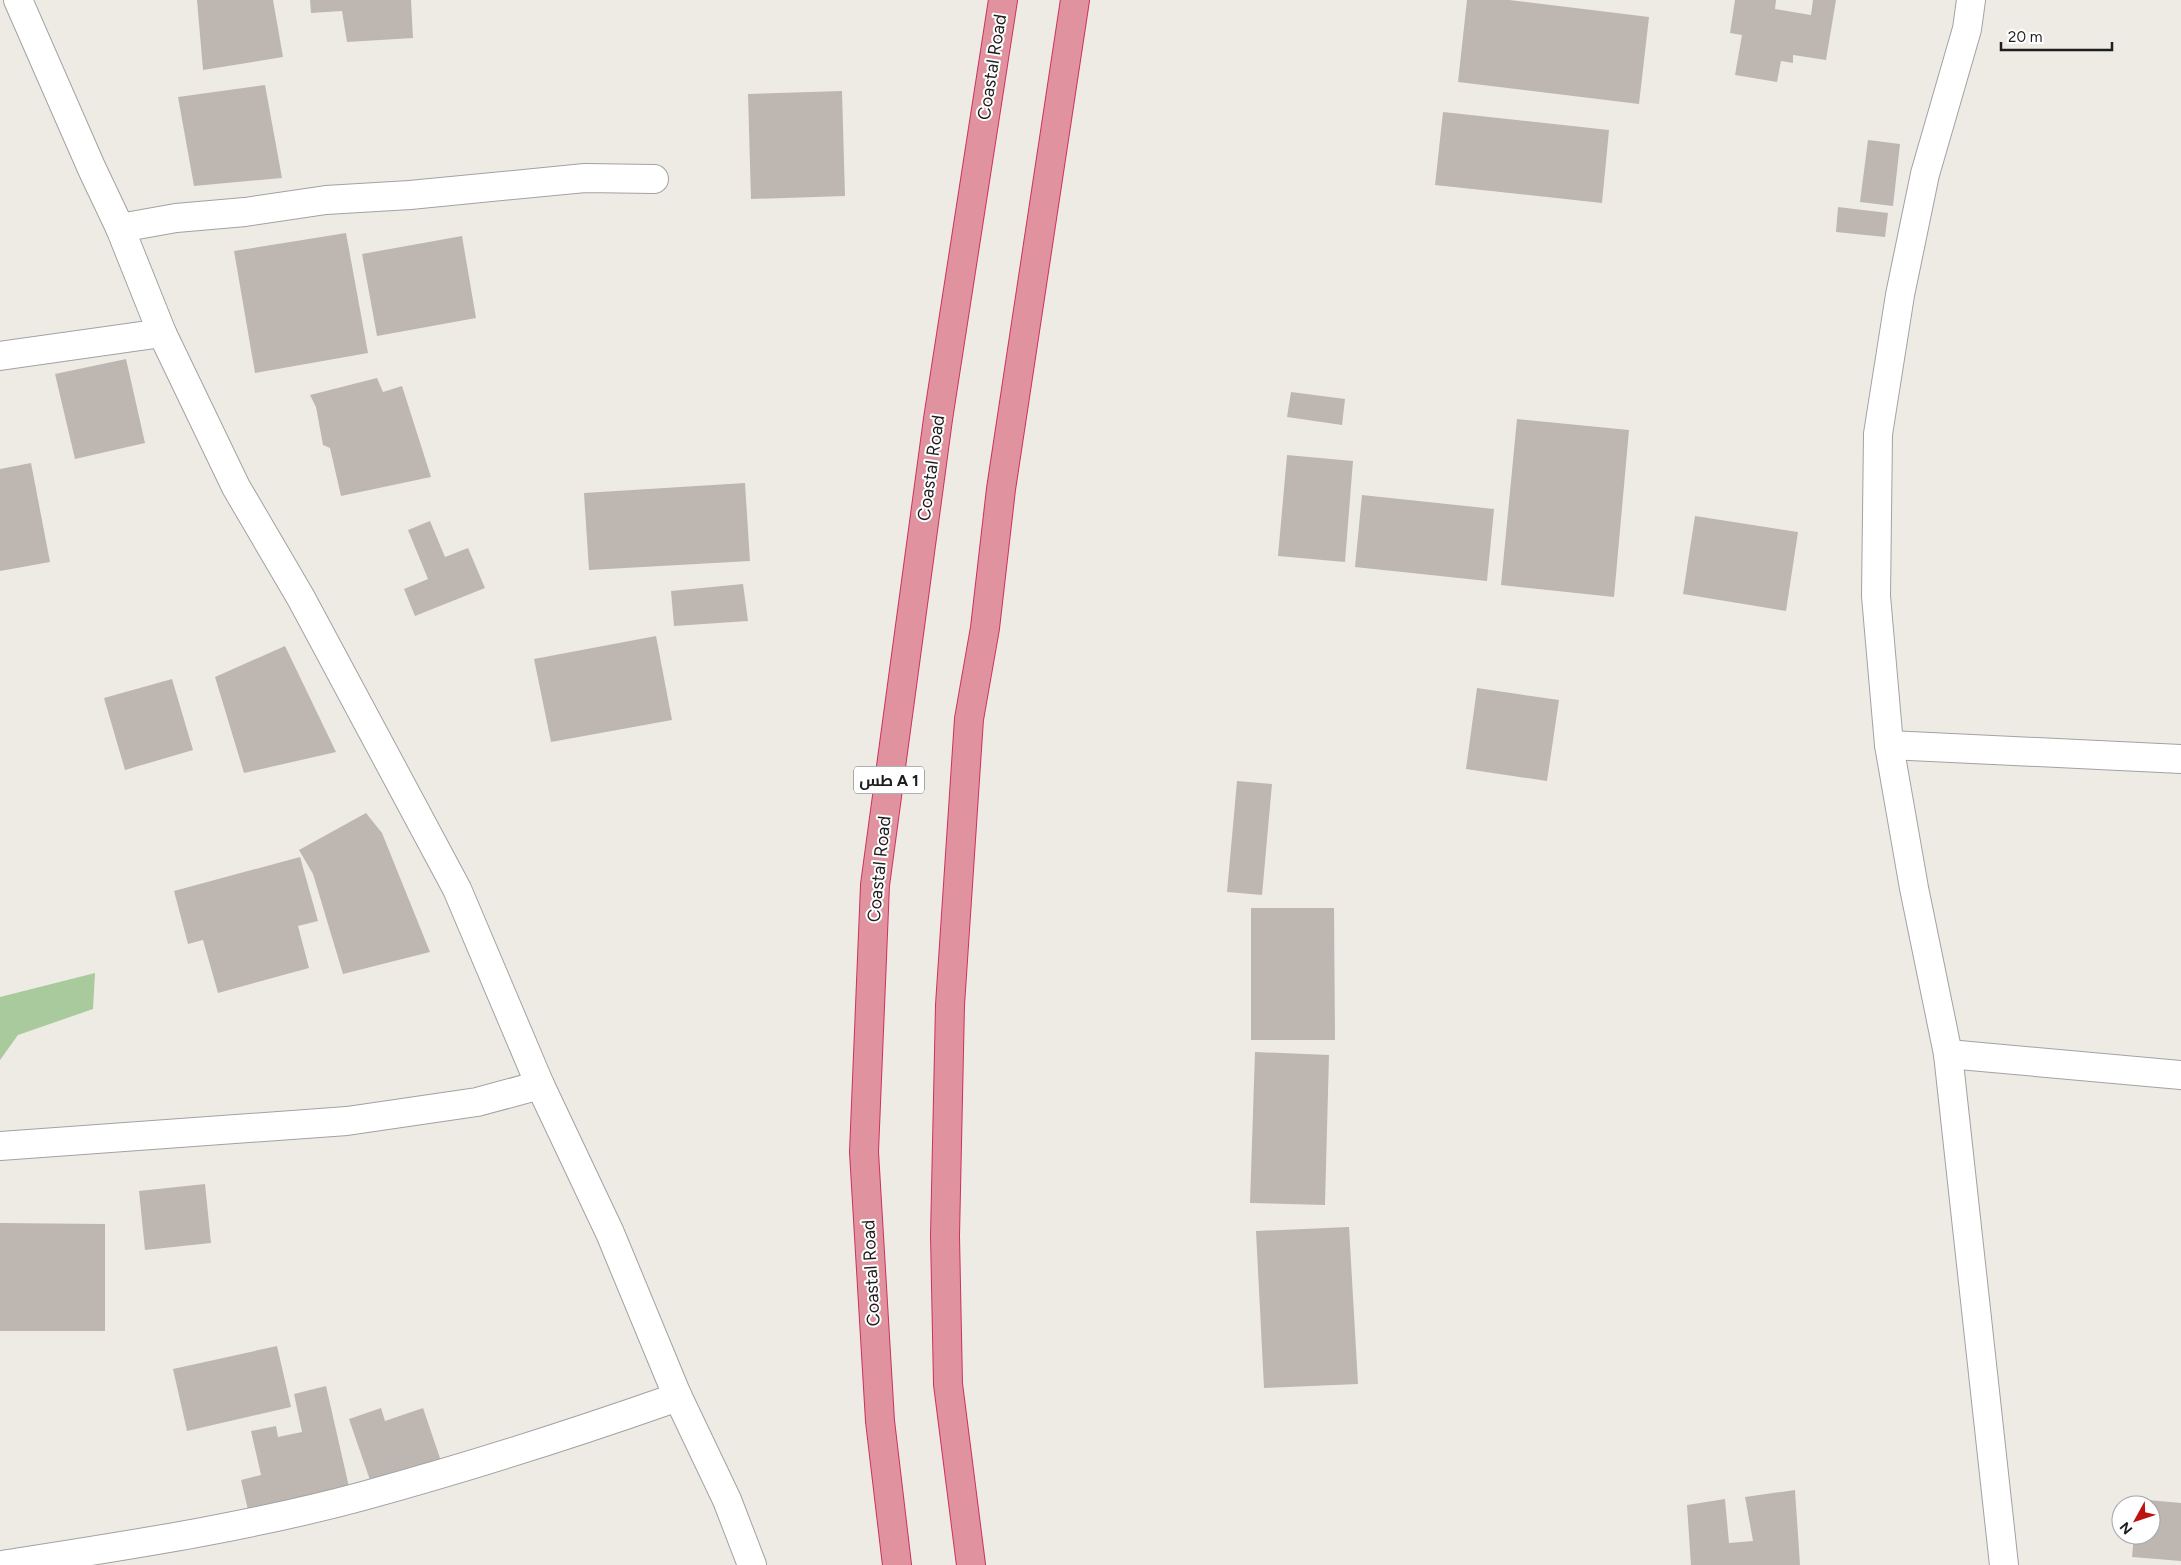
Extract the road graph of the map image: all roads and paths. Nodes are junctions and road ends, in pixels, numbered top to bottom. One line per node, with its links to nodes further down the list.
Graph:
1 (18, 0): 6 (street)
2 (1002, 0): 18 (highway, Coastal Road / طس A 1)
3 (1075, 0): 19 (highway)
4 (1972, 0): 9 (street)
5 (654, 179): 6 (street)
6 (120, 228): 7 (street)
7 (162, 333): 8 (street); 13 (street)
8 (0, 356)
9 (1889, 746): 10 (street); 11 (street)
10 (2181, 759)
11 (1948, 1054): 12 (street); 20 (street)
12 (2181, 1075)
13 (540, 1085): 14 (street); 15 (street)
14 (0, 1146)
15 (677, 1395): 16 (street); 17 (street)
16 (2, 1565)
17 (752, 1565)
18 (897, 1565)
19 (971, 1565)
20 (2004, 1565)

